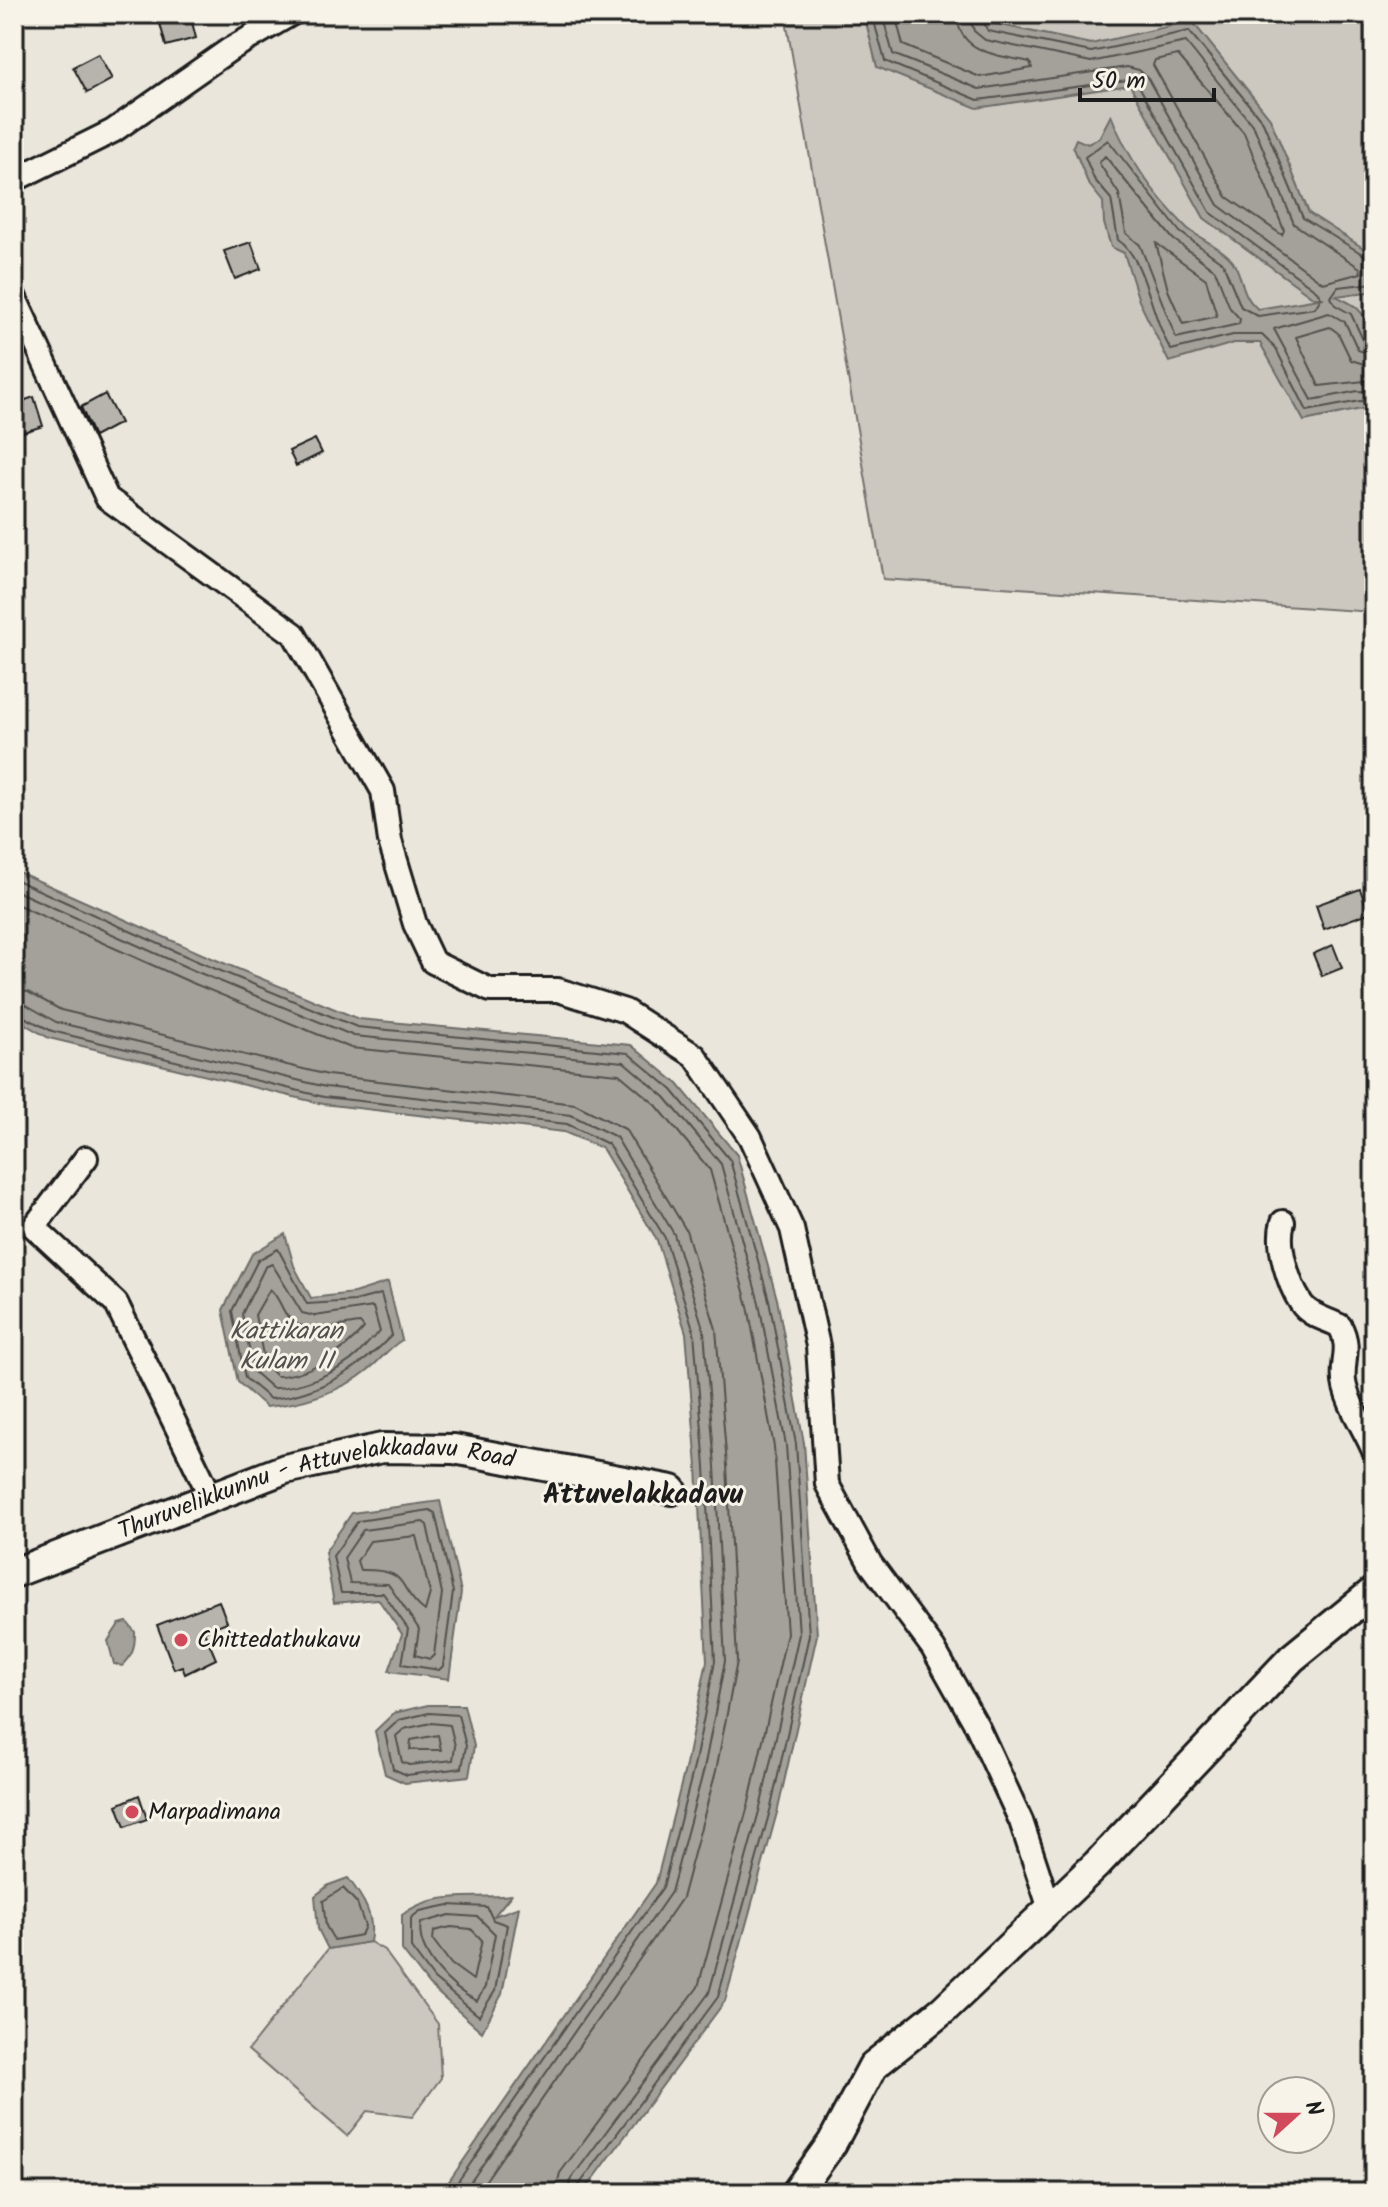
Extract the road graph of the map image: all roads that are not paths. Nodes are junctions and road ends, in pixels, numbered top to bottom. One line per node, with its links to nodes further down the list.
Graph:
1 (291, 14): 2 (street)
2 (14, 180)
3 (14, 296): 11 (street)
4 (86, 1158): 8 (street)
5 (1283, 1222): 6 (street)
6 (1374, 1451)
7 (672, 1490): 8 (main road, Thuruvelikkunnu - Attuvelakkadavu Road)
8 (212, 1499): 9 (main road, Thuruvelikkunnu - Attuvelakkadavu Road)
9 (14, 1573)
10 (1374, 1591): 11 (main road)
11 (1050, 1909): 12 (main road)
12 (796, 2193)

